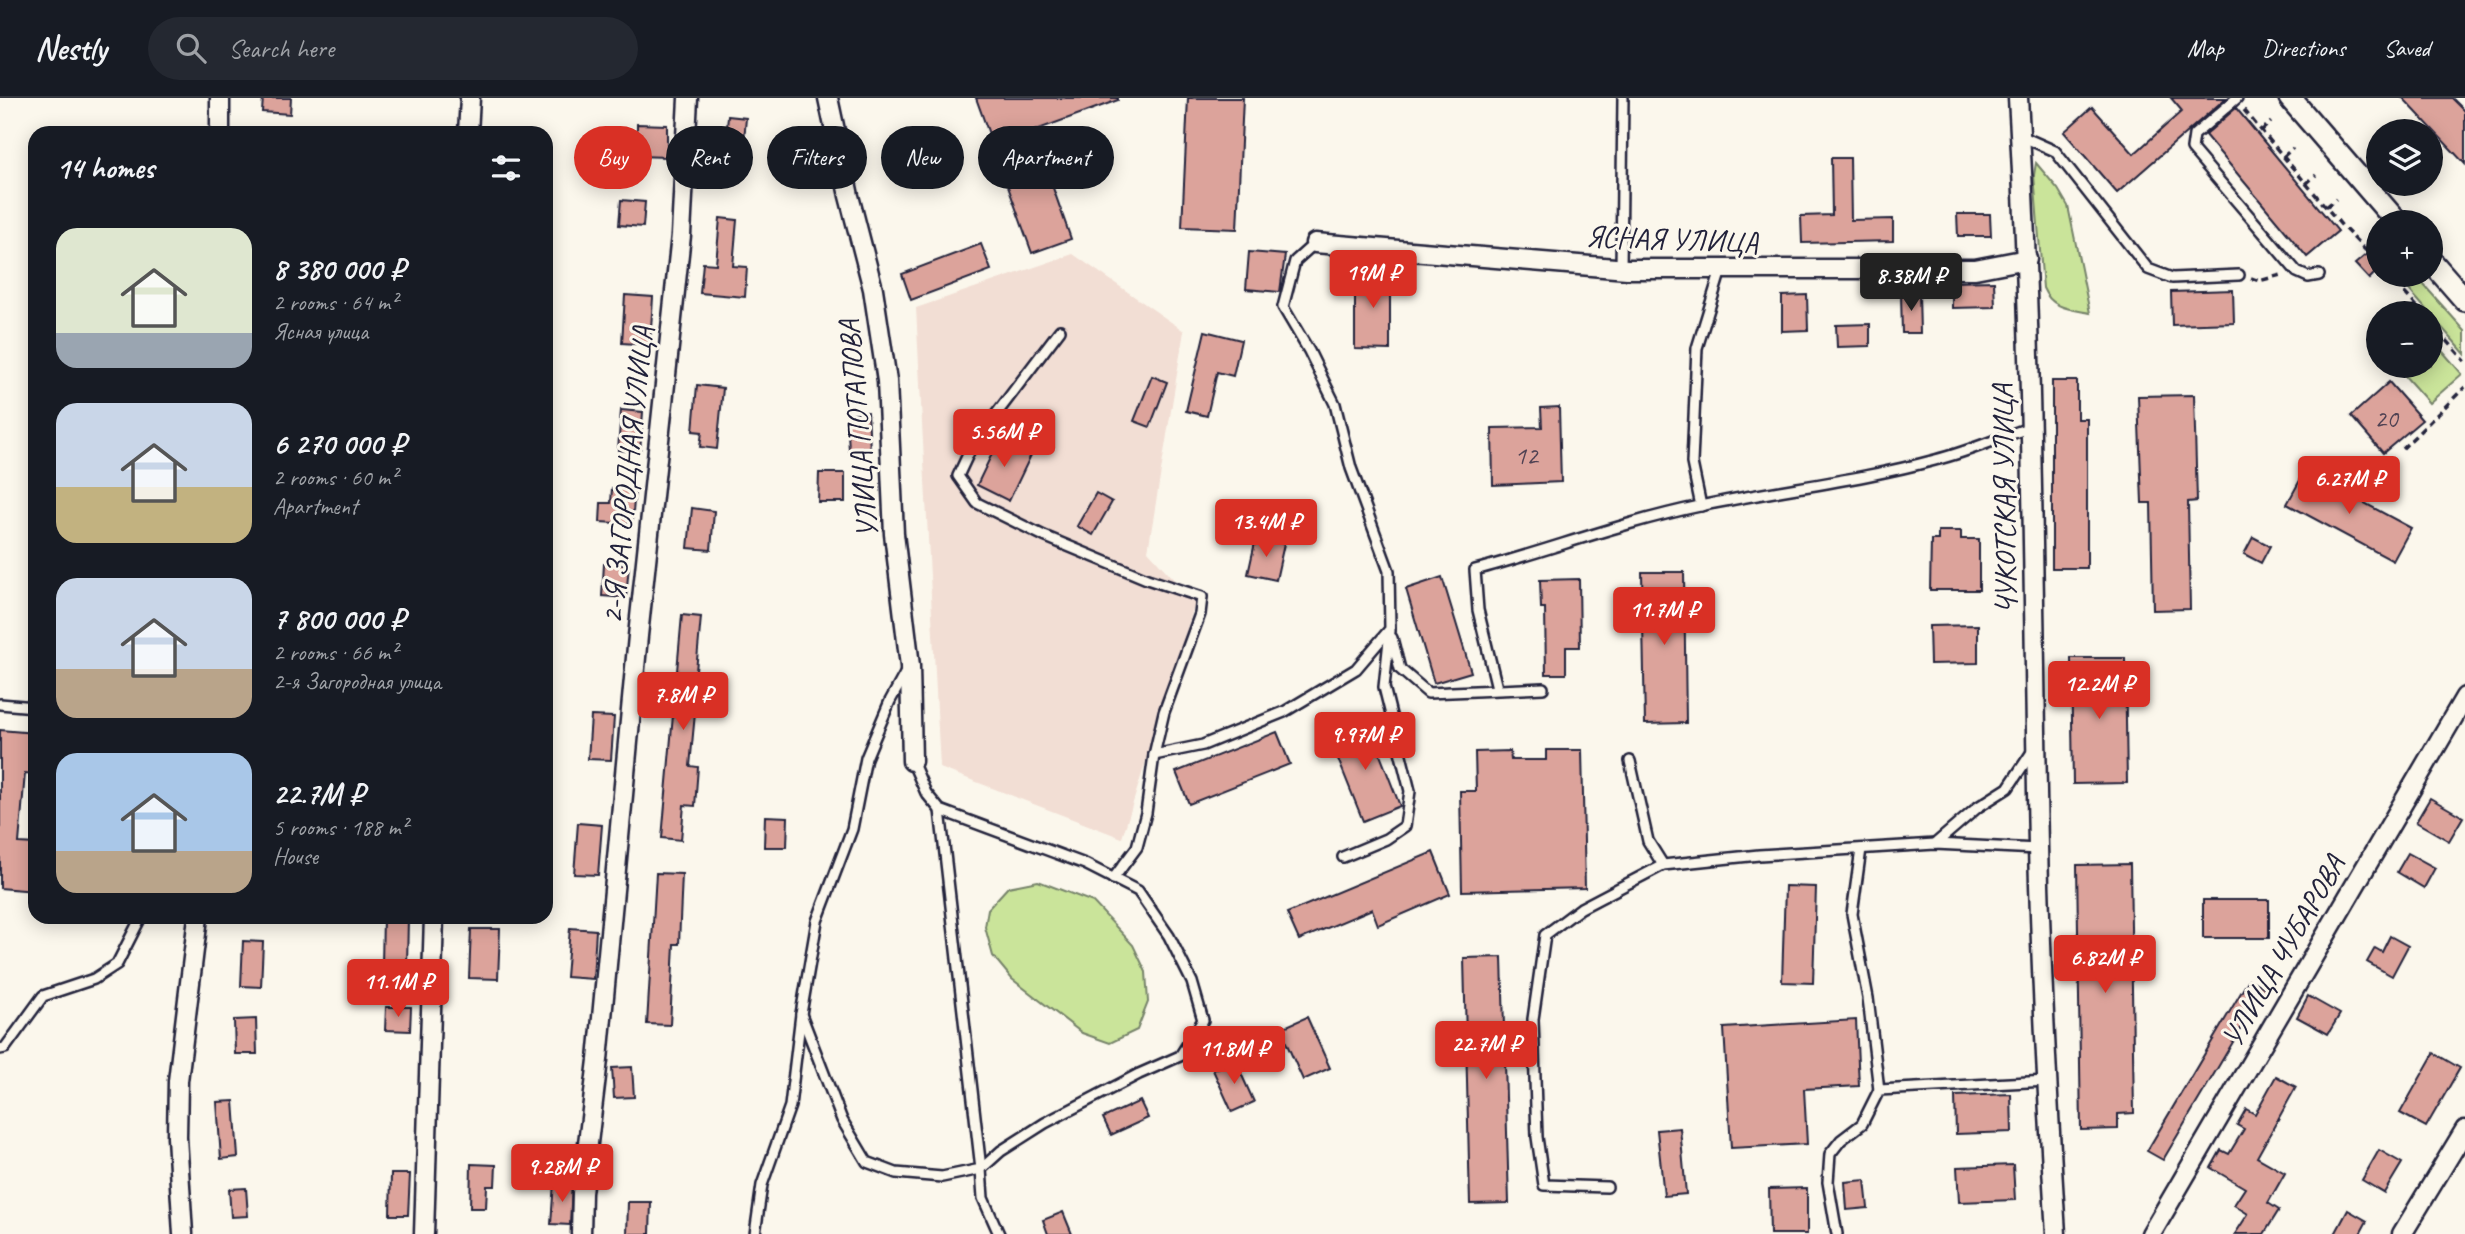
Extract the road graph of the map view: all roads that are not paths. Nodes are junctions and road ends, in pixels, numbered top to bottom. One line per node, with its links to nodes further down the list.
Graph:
1 (220, 98): 9 (street)
2 (470, 98): 10 (street)
3 (688, 98): 54 (street, 2-Я ЗАГОРОДНАЯ УЛИЦА)
4 (828, 98): 25 (street, УЛИЦА ПОТАПОВА)
5 (1623, 98): 15 (lane)
6 (2018, 98): 11 (street, ЧУКОТСКАЯ УЛИЦА)
7 (2290, 98): 12 (street)
8 (2236, 99): 18 (lane)
9 (220, 126)
10 (468, 126)
11 (2021, 136): 14 (street, ЧУКОТСКАЯ УЛИЦА); 17 (lane)
12 (2387, 210)
13 (1315, 243): 15 (street, ЯСНАЯ УЛИЦА); 24 (lane)
14 (2027, 259): 16 (street, ЯСНАЯ УЛИЦА); 22 (street, ЧУКОТСКАЯ УЛИЦА)
15 (1621, 269): 16 (street, ЯСНАЯ УЛИЦА)
16 (1721, 270): 23 (lane)
17 (2239, 275)
18 (2319, 275)
19 (2443, 275): 20 (street)
20 (2465, 300)
21 (1060, 330): 32 (lane)
22 (2031, 427): 23 (lane); 31 (street, ЧУКОТСКАЯ УЛИЦА)
23 (1701, 506): 26 (lane)
24 (1390, 629): 26 (lane); 32 (lane); 39 (lane)
25 (910, 666): 33 (street, УЛИЦА ПОТАПОВА); 45 (lane)
26 (1497, 688): 27 (lane)
27 (1543, 688)
28 (2465, 697): 59 (street, УЛИЦА ЧУБАРОВА)
29 (0, 704): 30 (lane)
30 (28, 706)
31 (2037, 745): 36 (lane); 38 (street, ЧУКОТСКАЯ УЛИЦА)
32 (1154, 755): 41 (lane)
33 (912, 761): 35 (lane)
34 (1630, 761): 40 (lane)
35 (940, 810): 41 (lane); 50 (lane)
36 (1935, 844): 37 (lane); 38 (lane)
37 (1861, 849): 40 (lane); 48 (lane)
38 (2038, 849): 47 (street, ЧУКОТСКАЯ УЛИЦА)
39 (1343, 857)
40 (1663, 865): 51 (lane)
41 (1114, 879): 50 (lane)
42 (137, 924): 46 (lane)
43 (197, 924): 52 (street)
44 (434, 924): 53 (street)
45 (801, 1014): 50 (lane); 55 (lane)
46 (0, 1049)
47 (2047, 1081): 48 (lane); 58 (street, ЧУКОТСКАЯ УЛИЦА)
48 (1880, 1090): 57 (lane)
49 (2465, 1130): 60 (street)
50 (981, 1168): 56 (lane)
51 (1607, 1187)
52 (183, 1234)
53 (424, 1234)
54 (581, 1234)
55 (755, 1234)
56 (999, 1234)
57 (1838, 1234)
58 (2056, 1234)
59 (2151, 1234)
60 (2402, 1234)

